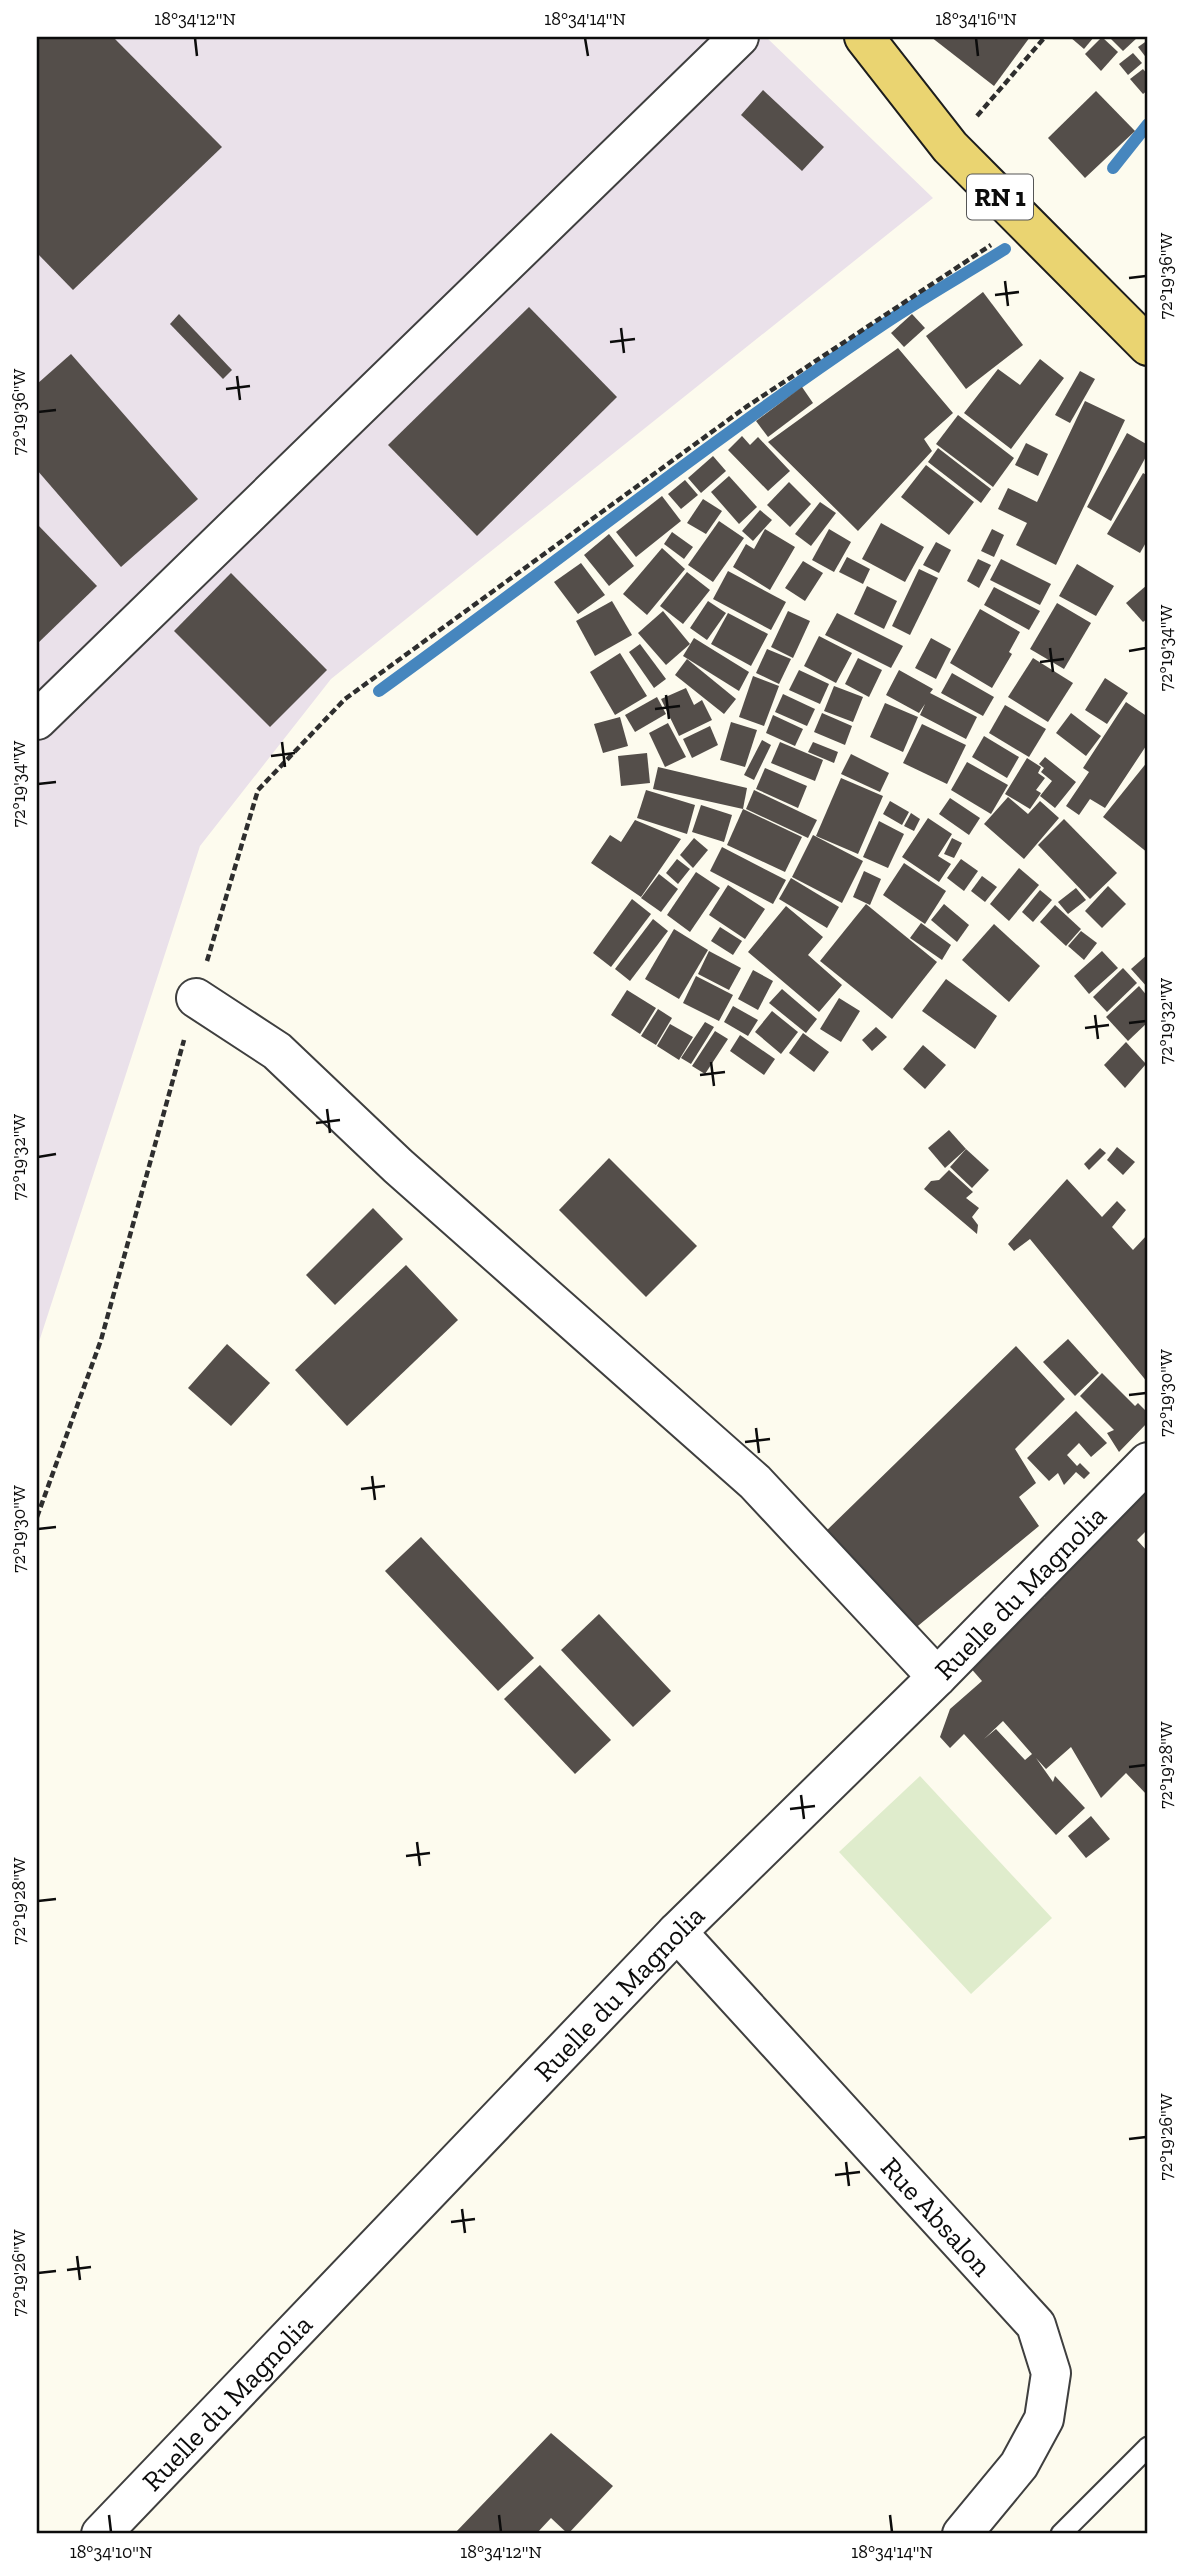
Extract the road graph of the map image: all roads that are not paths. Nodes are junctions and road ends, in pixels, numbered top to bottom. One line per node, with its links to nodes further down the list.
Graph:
1 (739, 37): 4 (street)
2 (864, 37): 3 (main road, RN 1)
3 (1148, 346)
4 (37, 720)
5 (196, 998): 7 (street)
6 (1148, 1462): 7 (street, Ruelle du Magnolia)
7 (937, 1677): 8 (street, Ruelle du Magnolia)
8 (677, 1932): 10 (street, Ruelle du Magnolia); 11 (street, Rue Absalon)
9 (1148, 2447): 12 (lane)
10 (101, 2534)
11 (962, 2534)
12 (1061, 2534)

